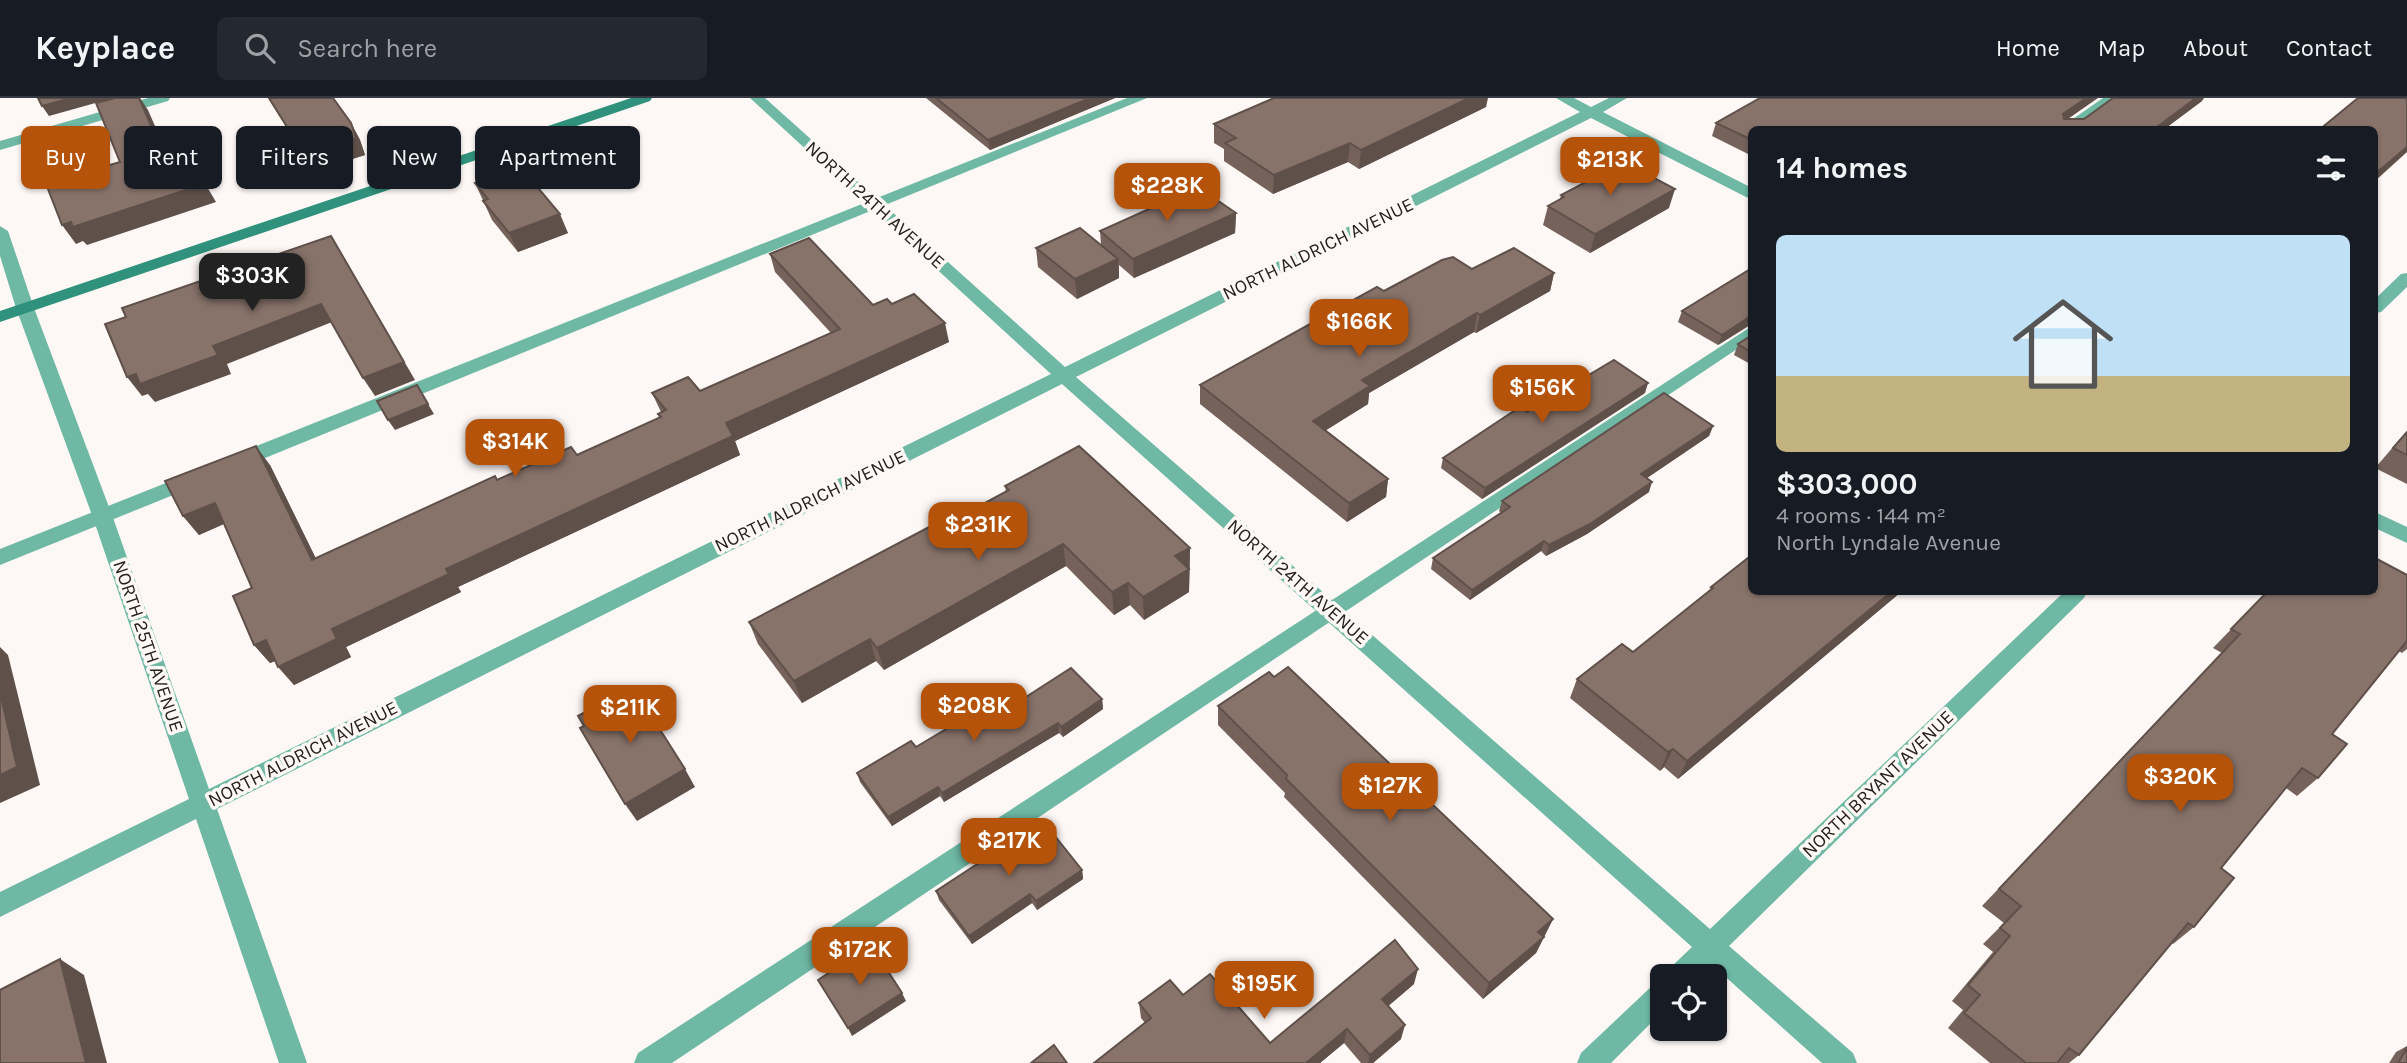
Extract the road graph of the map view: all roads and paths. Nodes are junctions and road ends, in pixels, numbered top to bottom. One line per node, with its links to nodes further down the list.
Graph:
1 (163, 98): 10 (street)
2 (645, 98): 16 (street)
3 (757, 98): 12 (street, NORTH 24TH AVENUE)
4 (1140, 98): 12 (street)
5 (1563, 98): 8 (street)
6 (1620, 98): 8 (street, NORTH ALDRICH AVENUE)
7 (2113, 98): 9 (street)
8 (1591, 113): 11 (street); 19 (street, NORTH ALDRICH AVENUE)
9 (2070, 126)
10 (0, 146)
11 (1748, 192)
12 (875, 205): 19 (street, NORTH 24TH AVENUE); 20 (street)
13 (0, 231): 16 (street, NORTH 25TH AVENUE)
14 (2407, 278): 15 (street)
15 (2378, 305)
16 (25, 309): 17 (street); 20 (street, NORTH 25TH AVENUE)
17 (0, 317)
18 (1748, 334): 25 (street)
19 (1063, 375): 25 (street, NORTH 24TH AVENUE); 26 (street, NORTH ALDRICH AVENUE)
20 (102, 515): 23 (street); 26 (street, NORTH 25TH AVENUE)
21 (2378, 521): 22 (street)
22 (2407, 536)
23 (0, 557)
24 (2074, 595): 28 (street, NORTH BRYANT AVENUE)
25 (1329, 610): 28 (street, NORTH 24TH AVENUE); 32 (street)
26 (204, 803): 27 (street, NORTH ALDRICH AVENUE); 31 (street, NORTH 25TH AVENUE)
27 (0, 905)
28 (1711, 946): 29 (street, NORTH BRYANT AVENUE); 34 (street, NORTH 24TH AVENUE)
29 (1692, 964)
30 (1650, 1006): 33 (street)
31 (293, 1063)
32 (648, 1063)
33 (1591, 1063)
34 (1843, 1063)

